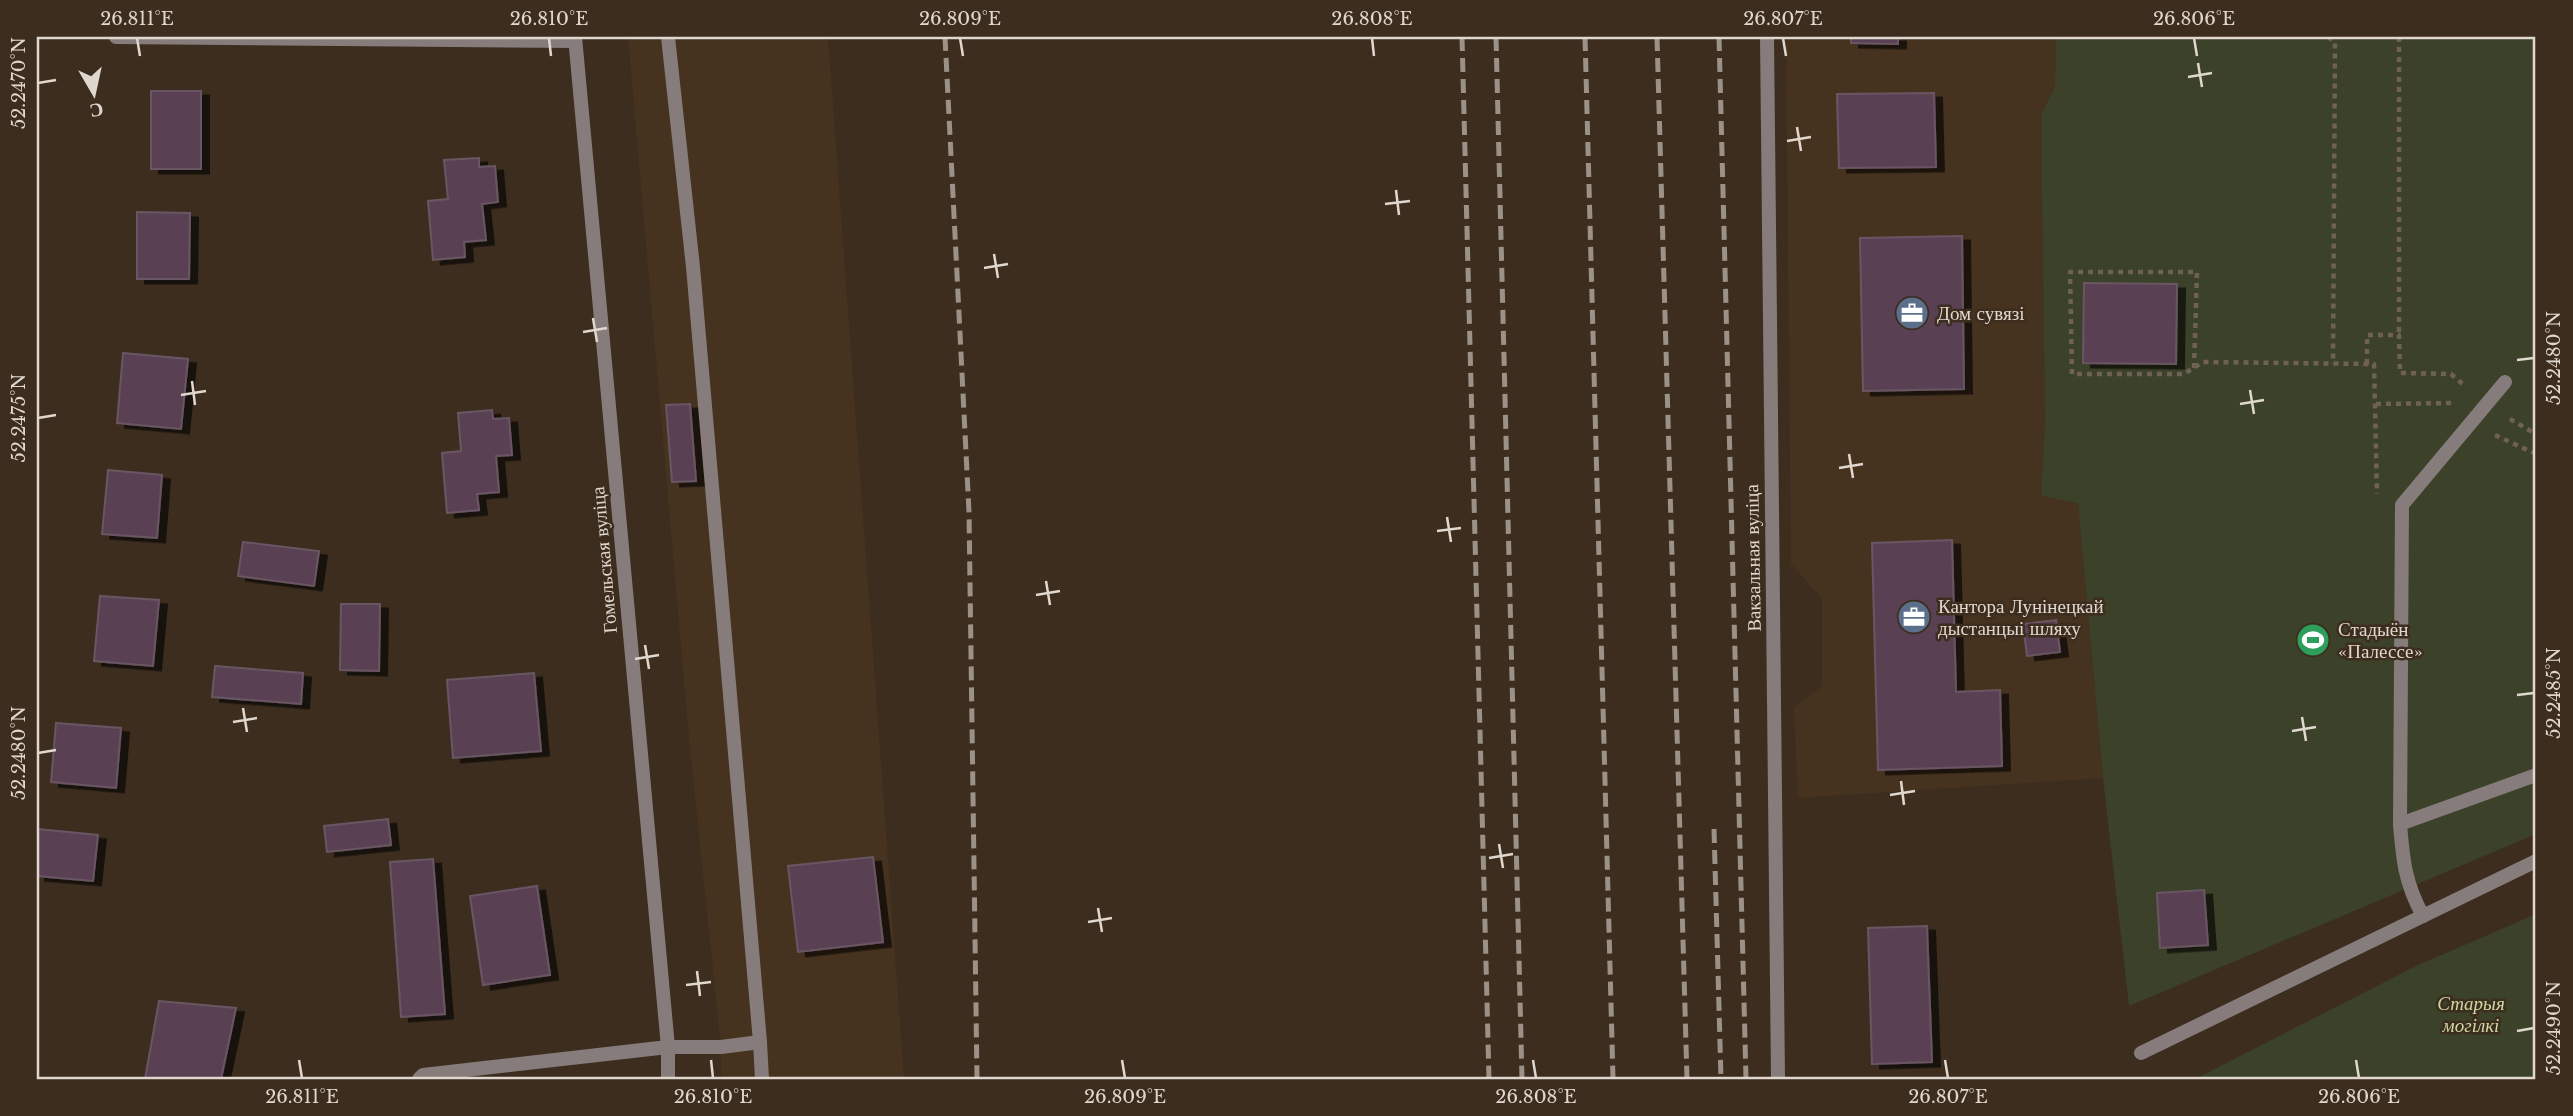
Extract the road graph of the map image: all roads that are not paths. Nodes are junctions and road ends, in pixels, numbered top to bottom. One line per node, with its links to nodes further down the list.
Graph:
1 (116, 37): 4 (street)
2 (668, 37): 10 (street)
3 (1767, 37): 16 (street, Вакзальная вуліца)
4 (575, 39): 11 (street, Гомельская вуліца)
5 (2505, 382): 7 (street)
6 (2536, 775): 7 (street)
7 (2400, 824): 9 (street)
8 (2536, 861): 9 (street)
9 (2423, 916): 12 (street)
10 (760, 1042): 11 (street); 15 (street)
11 (668, 1047): 13 (street); 14 (street, Гомельская вуліца)
12 (2141, 1053)
13 (419, 1079)
14 (668, 1079)
15 (762, 1079)
16 (1778, 1079)

